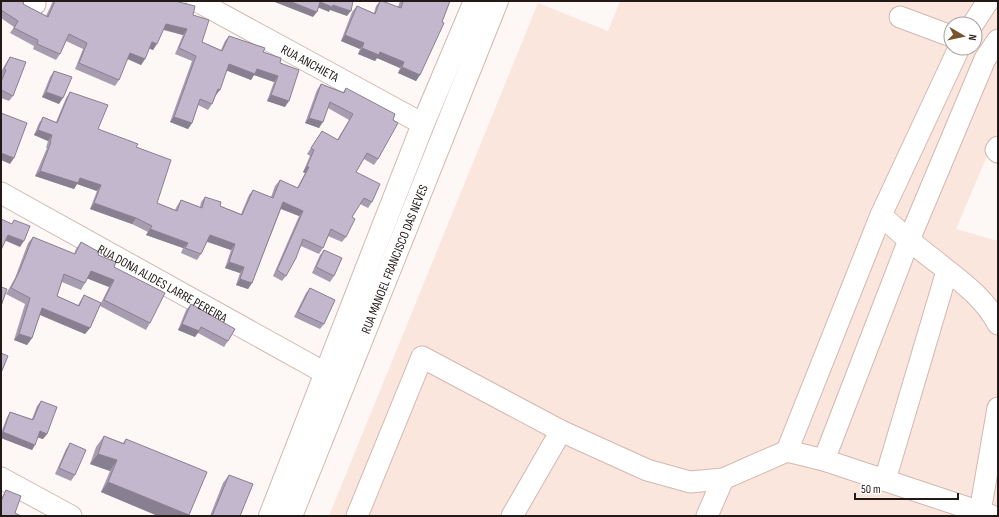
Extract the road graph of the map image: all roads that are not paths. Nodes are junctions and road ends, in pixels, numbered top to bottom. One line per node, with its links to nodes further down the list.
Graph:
1 (197, 1): 10 (street, RUA ANCHIETA)
2 (475, 1): 10 (main road, RUA MANOEL FRANCISCO DAS NEVES)
3 (497, 1): 28 (main road, RUA MANOEL FRANCISCO DAS NEVES)
4 (988, 1): 5 (street)
5 (978, 16)
6 (900, 17): 7 (street)
7 (943, 33)
8 (998, 40): 13 (street)
9 (955, 56): 12 (street)
10 (424, 124): 16 (main road, RUA MANOEL FRANCISCO DAS NEVES)
11 (1, 193): 16 (street, RUA DONA ALIDES LARRE PEREIRA)
12 (881, 215): 13 (street); 20 (street)
13 (909, 240): 14 (street); 21 (street)
14 (948, 271): 15 (street); 24 (street)
15 (998, 324)
16 (325, 372): 27 (main road, RUA MANOEL FRANCISCO DAS NEVES)
17 (998, 408): 19 (street)
18 (561, 430): 23 (street); 29 (street); 30 (street)
19 (997, 430): 25 (street)
20 (787, 451): 21 (street); 23 (street)
21 (824, 460): 24 (street)
22 (1, 478): 26 (street)
23 (723, 479): 31 (street)
24 (885, 480): 25 (street)
25 (986, 514)
26 (71, 516)
27 (270, 516)
28 (291, 516)
29 (357, 516)
30 (512, 516)
31 (706, 516)

